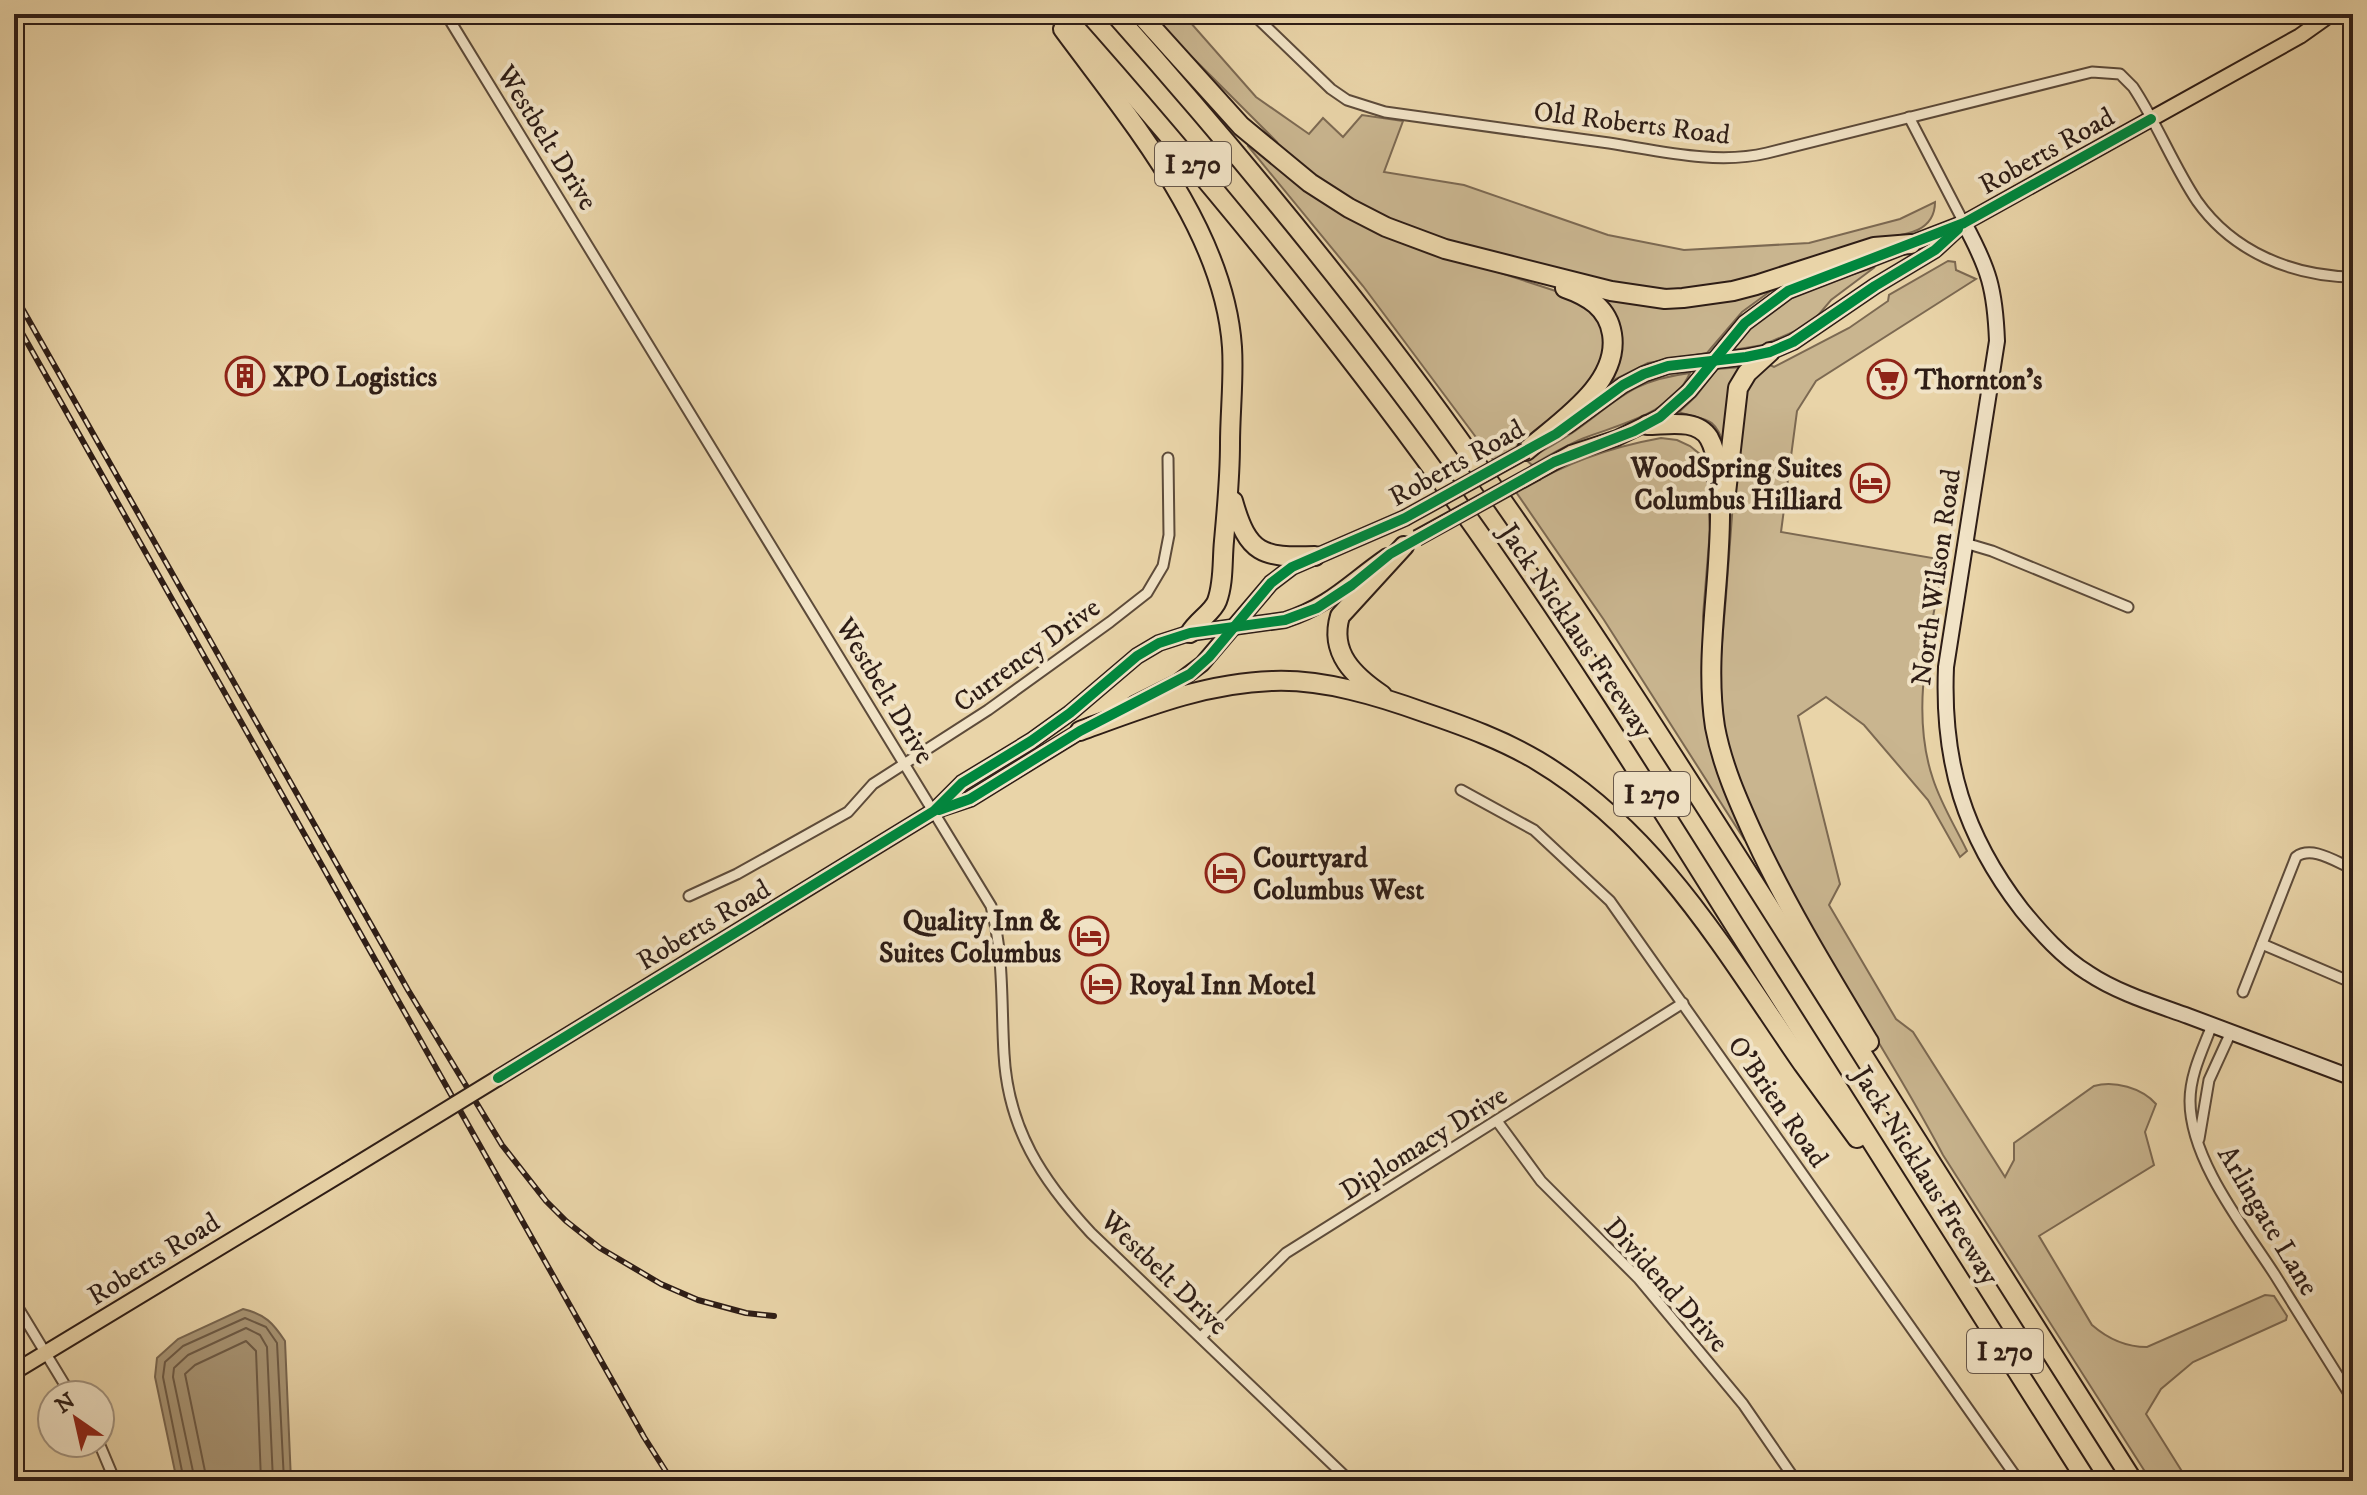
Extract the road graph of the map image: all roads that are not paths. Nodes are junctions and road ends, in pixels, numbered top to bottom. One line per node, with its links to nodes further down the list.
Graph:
1 (446, 14): 29 (street, Westbelt Drive)
2 (1051, 14): 19 (highway)
3 (1063, 14): 44 (highway, Jack Nicklaus Freeway / I 270)
4 (1115, 14): 43 (highway, Jack Nicklaus Freeway / I 270)
5 (1140, 14): 12 (highway)
6 (1253, 14): 8 (street, Old Roberts Road)
7 (2331, 14): 9 (main road, Roberts Road)
8 (1909, 117): 9 (street, Old Roberts Road); 10 (street, North Wilson Road)
9 (2151, 119): 10 (main road, Roberts Road); 13 (street, Old Roberts Road)
10 (1964, 223): 11 (main road, Roberts Road); 14 (main road, Roberts Road); 22 (main road, North Wilson Road)
11 (1911, 244): 12 (highway); 15 (main road, Roberts Road)
12 (1535, 273): 17 (highway)
13 (2353, 277)
14 (1770, 352): 15 (main road, Roberts Road); 20 (highway)
15 (1713, 361): 16 (main road, Roberts Road); 17 (main road, Roberts Road)
16 (1647, 425): 20 (highway); 21 (main road, Roberts Road, bridge)
17 (1526, 451): 23 (main road, Roberts Road, bridge)
18 (1168, 458): 29 (street, Currency Drive)
19 (1230, 491): 23 (highway); 26 (highway)
20 (1720, 527): 43 (highway)
21 (1410, 542): 25 (main road, Roberts Road); 27 (highway)
22 (1965, 543): 24 (street); 38 (main road, North Wilson Road)
23 (1315, 556): 25 (main road, Roberts Road)
24 (2128, 607)
25 (1234, 627): 26 (main road, Roberts Road); 28 (main road, Roberts Road)
26 (1190, 633): 31 (main road, Roberts Road)
27 (1390, 700): 28 (highway); 44 (highway)
28 (1080, 731): 31 (main road, Roberts Road)
29 (905, 764): 31 (street, Westbelt Drive); 33 (street, Currency Drive)
30 (1461, 790): 37 (street, O'Brien Road)
31 (934, 811): 46 (street, Westbelt Drive); 47 (main road, Roberts Road, bridge)
32 (2353, 869): 34 (street)
33 (689, 896)
34 (2262, 944): 35 (street); 36 (street)
35 (2353, 983)
36 (2243, 992)
37 (1683, 1003): 41 (street, Diplomacy Drive); 55 (street, O'Brien Road)
38 (2212, 1025): 39 (main road, North Wilson Road); 42 (street, Arlingate Lane)
39 (2231, 1032): 40 (main road, North Wilson Road); 42 (street, Arlingate Lane)
40 (2351, 1073)
41 (1497, 1121): 46 (street, Diplomacy Drive); 54 (street, Dividend Drive)
42 (2199, 1143): 50 (street, Arlingate Lane)
43 (1934, 1168): 57 (highway, Jack Nicklaus Freeway / I 270)
44 (1964, 1286): 56 (highway, Jack Nicklaus Freeway / I 270)
45 (14, 1301): 47 (street)
46 (1201, 1337): 53 (street, Westbelt Drive)
47 (47, 1354): 48 (main road, Roberts Road); 49 (street)
48 (14, 1372)
49 (62, 1379)
50 (2353, 1400)
51 (106, 1459): 52 (street)
52 (115, 1481)
53 (1350, 1481)
54 (1796, 1481)
55 (2019, 1481)
56 (2087, 1481)
57 (2133, 1481)

